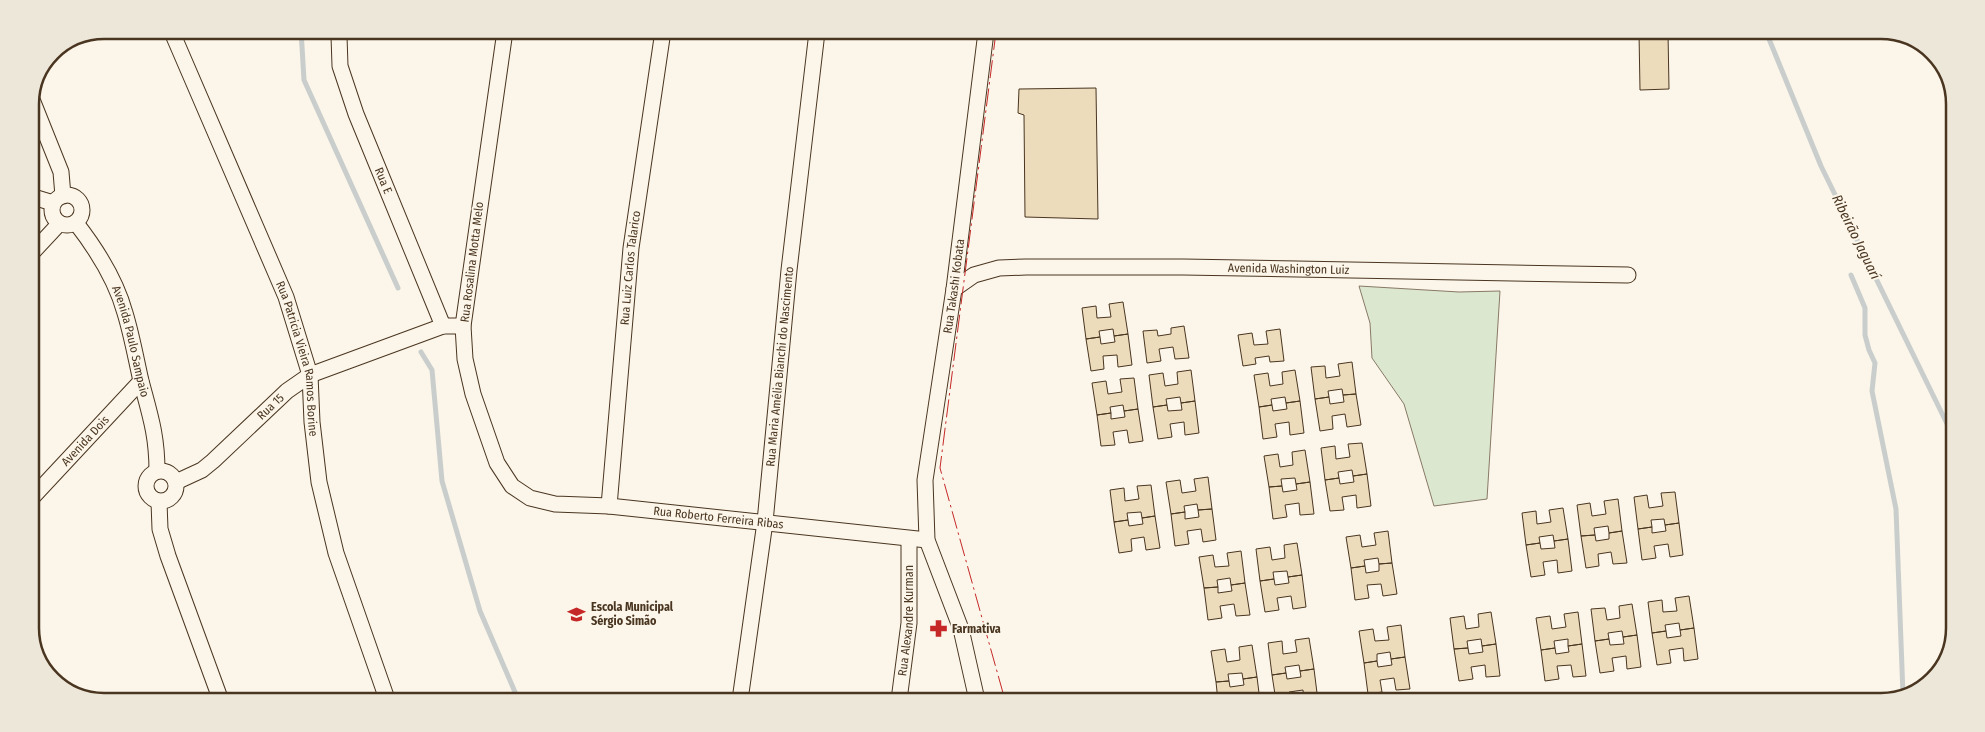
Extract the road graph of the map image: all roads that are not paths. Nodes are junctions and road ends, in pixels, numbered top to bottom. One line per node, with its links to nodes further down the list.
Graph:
1 (175, 39): 17 (street, Rua Patricia Vieira Ramos Borine)
2 (339, 39): 15 (street, Rua E)
3 (504, 39): 16 (street, Rua Rosalina Motta Melo)
4 (662, 39): 24 (street, Rua Luiz Carlos Talarico)
5 (816, 39): 25 (street, Rua Maria Amélia Bianchi do Nascimento)
6 (985, 39): 14 (street, Rua Takashi Kobata)
7 (39, 117): 9 (street)
8 (39, 197): 9 (street)
9 (58, 199): 10 (street); 11 (street)
10 (76, 223): 11 (street); 18 (street, Avenida Paulo Sampaio)
11 (59, 224): 12 (street)
12 (39, 245)
13 (1628, 275): 14 (street, Avenida Washington Luiz)
14 (954, 289): 27 (street, Rua Takashi Kobata)
15 (443, 326): 16 (street, Rua 15); 17 (street, Rua 15)
16 (463, 326): 21 (street, Rua Rosalina Motta Melo)
17 (310, 375): 20 (street, Rua 15); 29 (street, Rua Patricia Vieira Ramos Borine)
18 (142, 381): 19 (street, Avenida Paulo Sampaio); 22 (street, Avenida Dois)
19 (157, 471): 20 (street); 23 (street, Avenida Paulo Sampaio)
20 (176, 482): 23 (street)
21 (512, 486): 24 (street, Rua Roberto Ferreira Ribas)
22 (39, 490)
23 (159, 502): 28 (street)
24 (609, 506): 25 (street, Rua Roberto Ferreira Ribas)
25 (765, 522): 26 (street, Rua Roberto Ferreira Ribas); 30 (street, Rua Maria Amélia Bianchi do Nascimento)
26 (909, 540): 27 (street, Rua Roberto Ferreira Ribas); 31 (street, Rua Alexandre Kurman)
27 (927, 540): 32 (street)
28 (218, 693)
29 (385, 693)
30 (741, 693)
31 (900, 693)
32 (975, 693)

